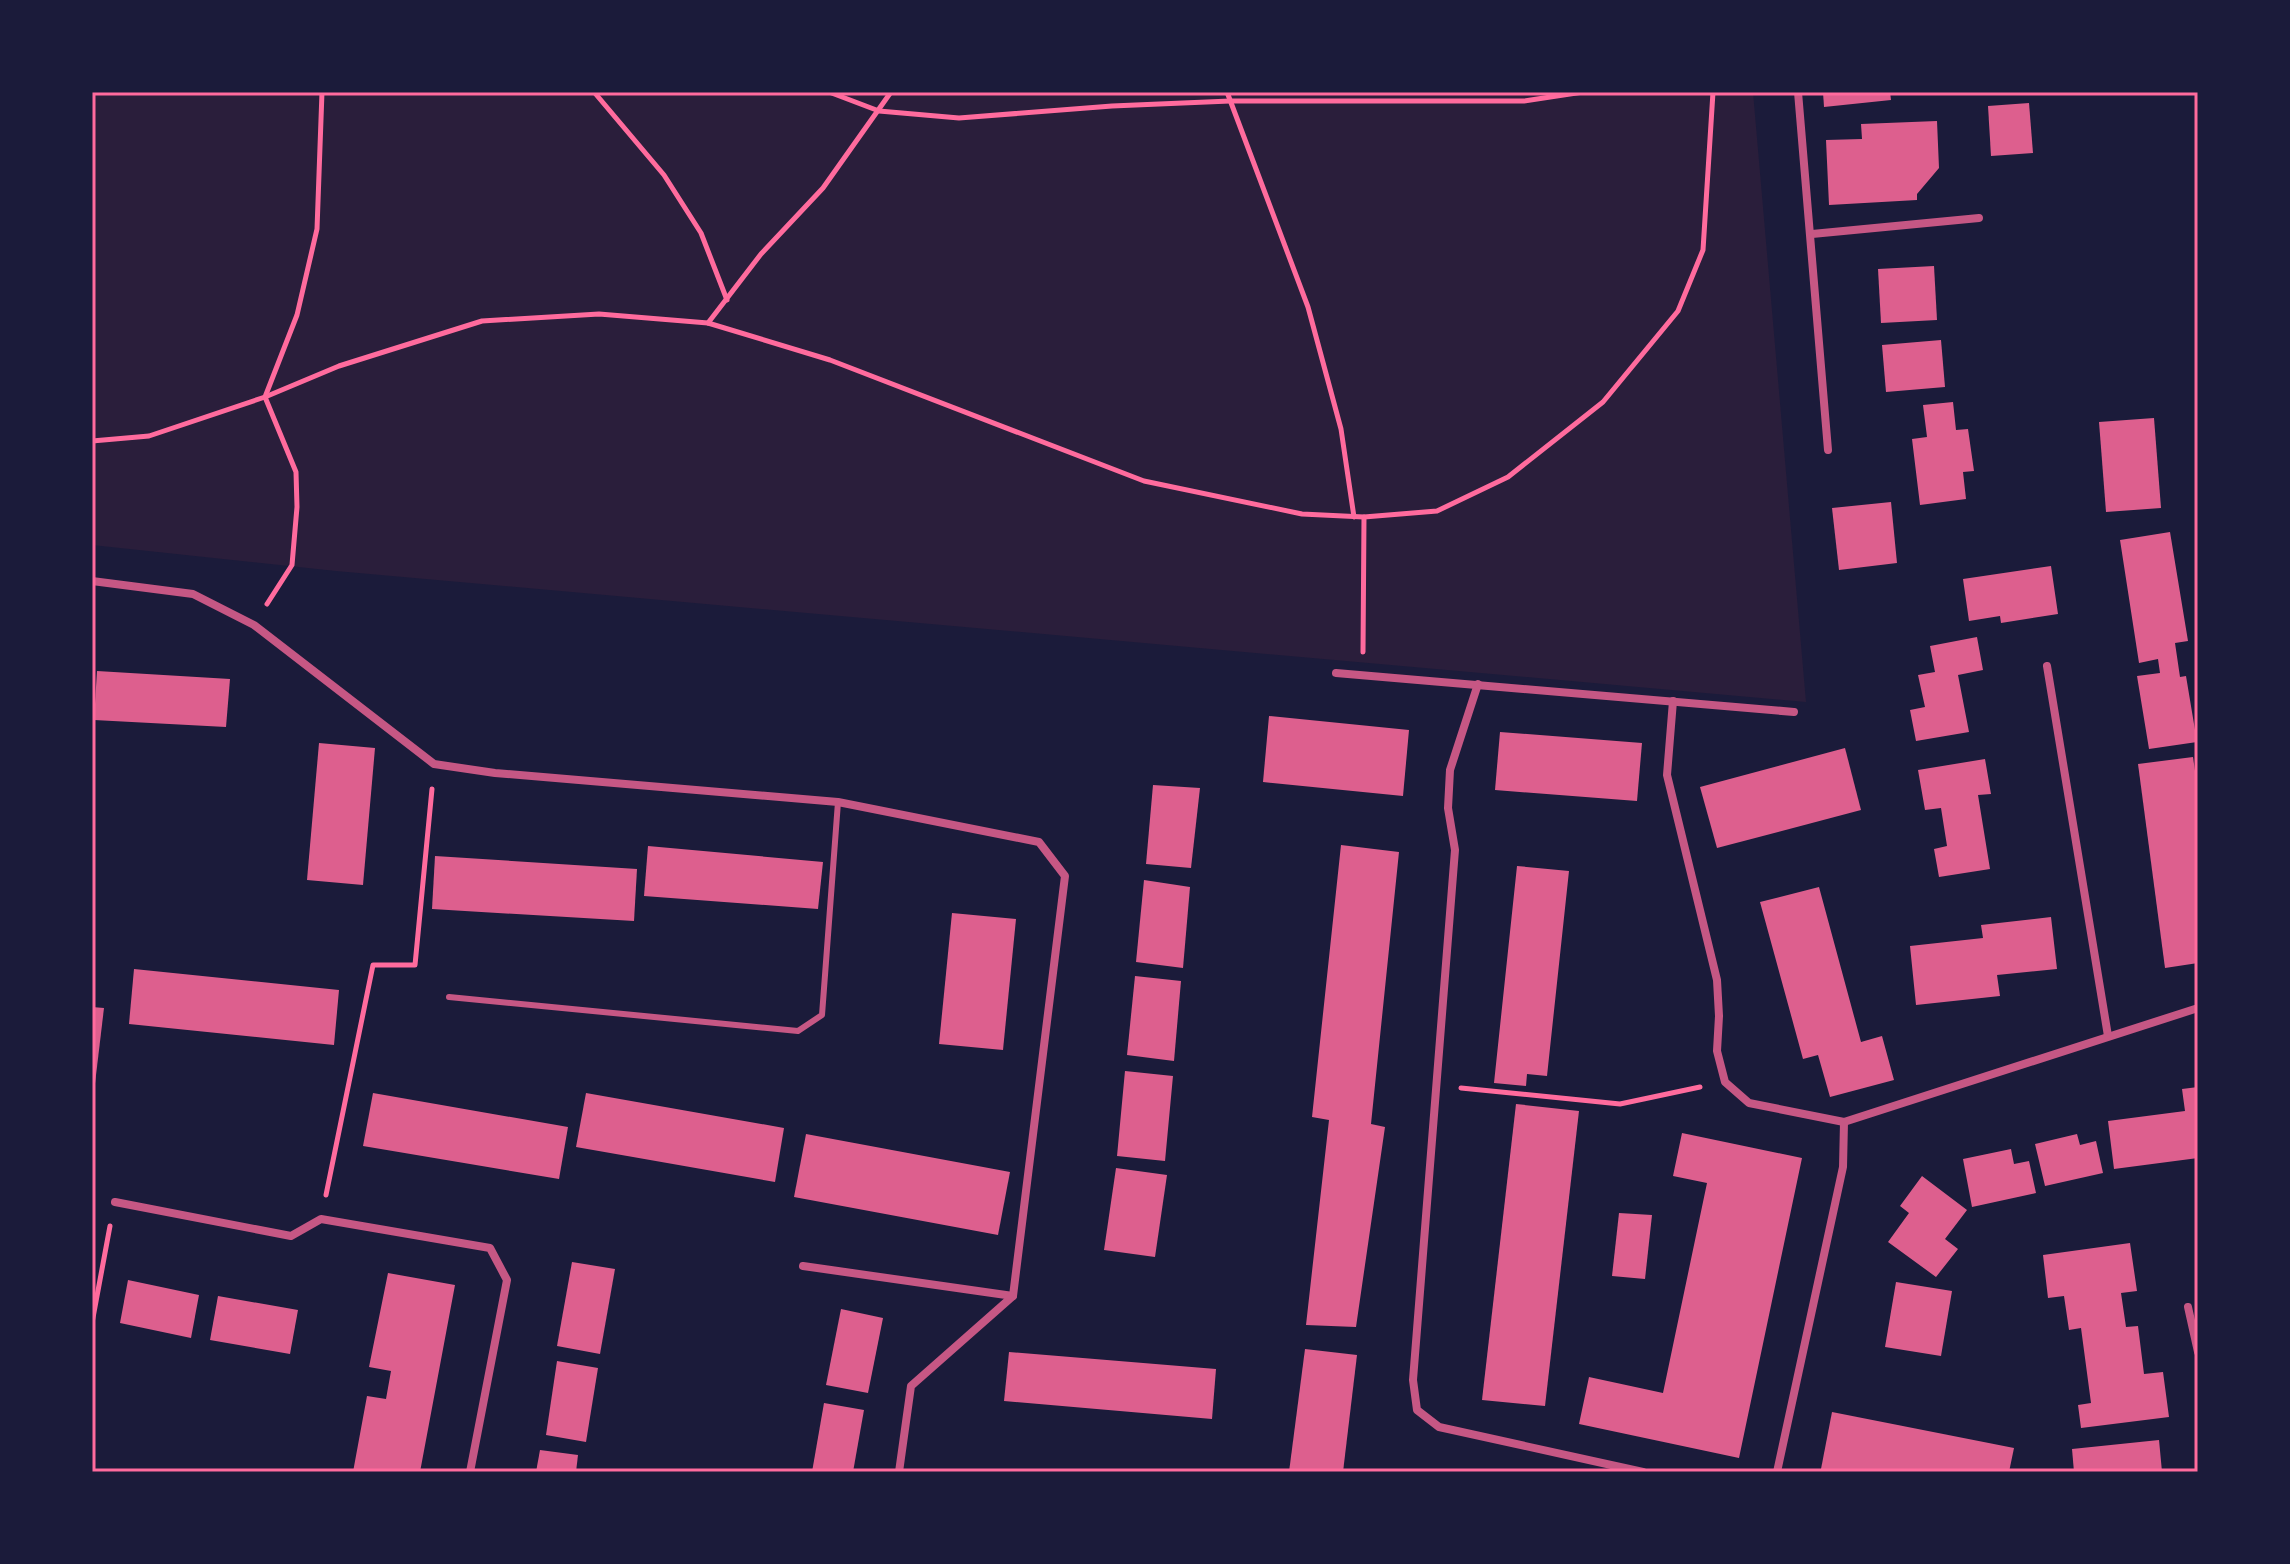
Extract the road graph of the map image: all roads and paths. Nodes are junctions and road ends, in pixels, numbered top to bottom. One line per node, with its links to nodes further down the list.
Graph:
1 (322, 92): 15 (path)
2 (594, 92): 13 (path)
3 (829, 92): 10 (path)
4 (891, 92): 10 (path)
5 (1227, 92): 9 (path)
6 (1583, 92): 9 (path)
7 (1715, 92): 19 (path)
8 (1798, 92): 12 (street)
9 (1230, 101): 10 (path); 18 (path)
10 (879, 111): 13 (path)
11 (1979, 218): 12 (street)
12 (1812, 234): 17 (street)
13 (727, 300): 14 (path)
14 (708, 323): 15 (path); 18 (path)
15 (265, 397): 16 (path); 21 (path)
16 (92, 441)
17 (1828, 450)
18 (1354, 517): 19 (path)
19 (1364, 517): 24 (path)
20 (92, 581): 21 (street)
21 (254, 625): 28 (street)
22 (2047, 666): 32 (street)
23 (1336, 673): 24 (street)
24 (1362, 676): 25 (street)
25 (1478, 684): 26 (street); 34 (street)
26 (1673, 701): 27 (street); 33 (street)
27 (1794, 712)
28 (434, 764): 29 (street); 37 (path)
29 (838, 802): 30 (lane); 39 (street)
30 (449, 997)
31 (2198, 1008): 32 (street)
32 (2108, 1036): 35 (street)
33 (1725, 1082): 34 (path); 35 (street)
34 (1436, 1086): 45 (street)
35 (1844, 1122): 46 (street)
36 (115, 1202): 37 (street); 41 (path)
37 (321, 1219): 43 (street)
38 (803, 1266): 39 (street)
39 (1013, 1296): 44 (street)
40 (2188, 1307): 42 (street)
41 (92, 1323)
42 (2198, 1352)
43 (470, 1472)
44 (899, 1472)
45 (1643, 1472)
46 (1777, 1472)

